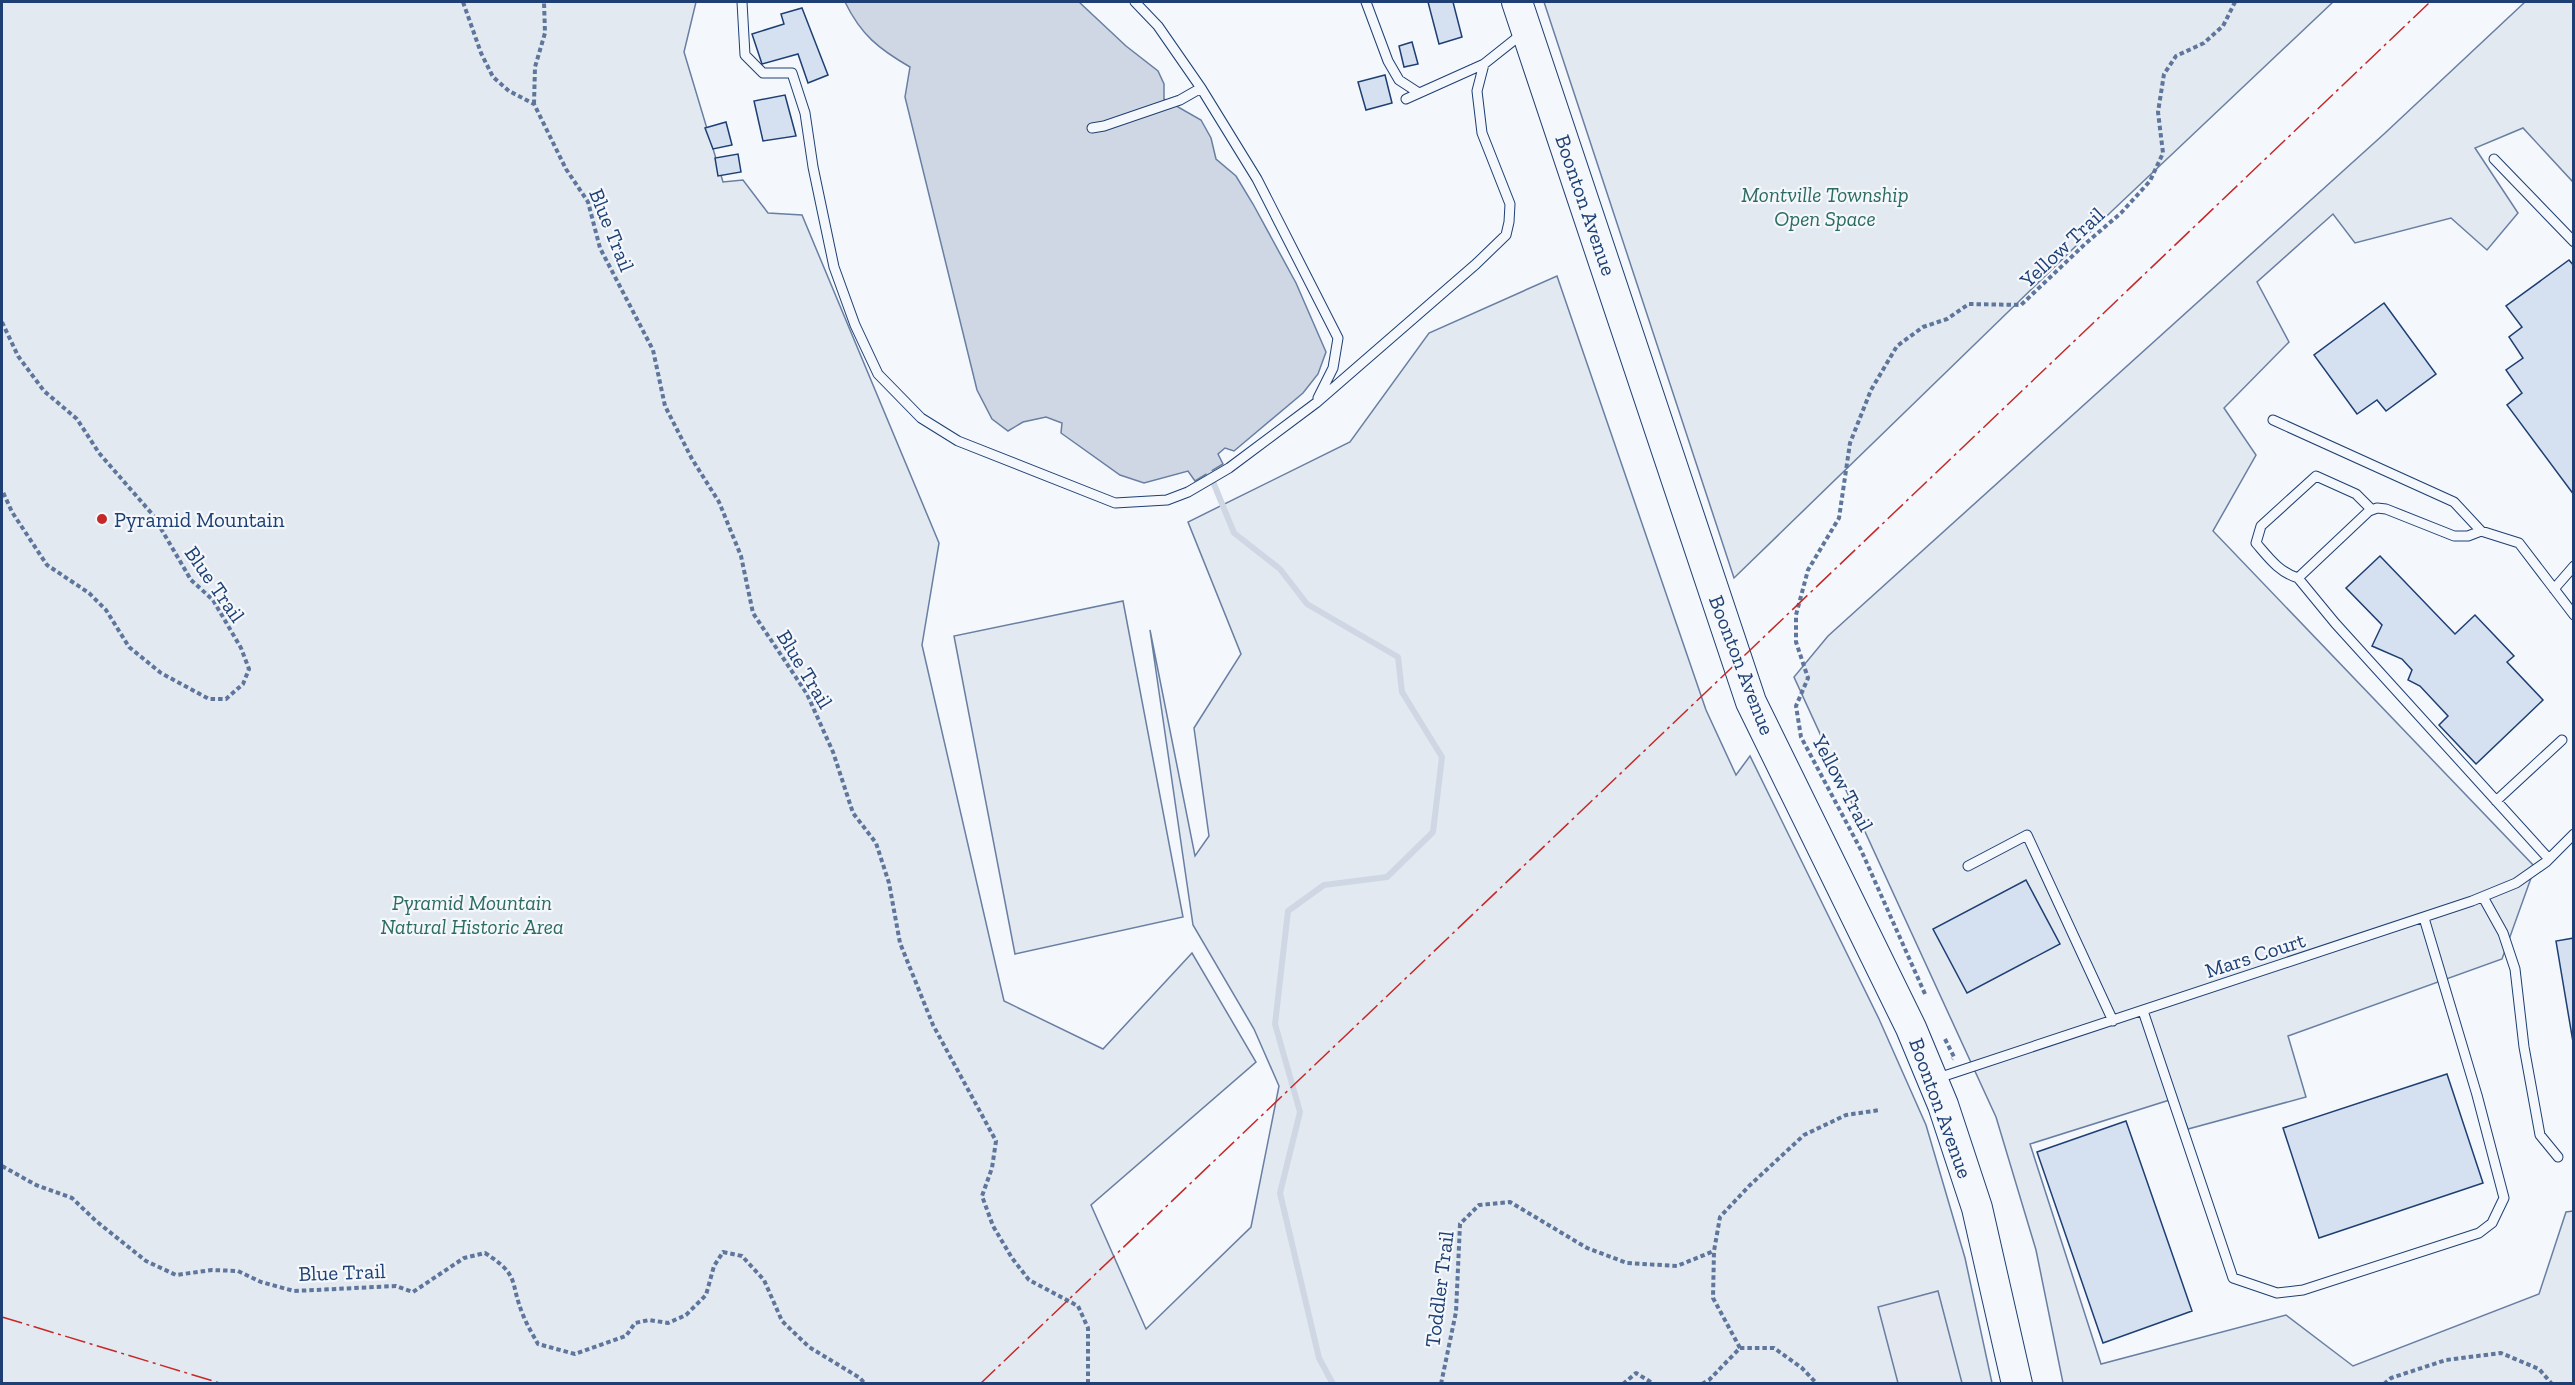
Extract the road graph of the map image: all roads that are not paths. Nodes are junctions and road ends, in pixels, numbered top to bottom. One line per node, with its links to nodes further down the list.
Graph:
1 (742, 2): 13 (lane)
2 (1135, 2): 7 (lane)
3 (1366, 2): 8 (lane)
4 (1517, 2): 5 (main road, Boonton Avenue)
5 (1527, 30): 6 (lane); 30 (main road, Boonton Avenue)
6 (1485, 64): 8 (lane); 13 (lane)
7 (1201, 88): 10 (lane); 13 (lane)
8 (1419, 93): 9 (lane)
9 (1406, 99)
10 (1092, 128)
11 (2494, 159): 12 (lane)
12 (2574, 242)
13 (1316, 403)
14 (2273, 420): 16 (lane)
15 (2372, 509): 16 (lane); 18 (lane); 18 (lane)
16 (2481, 531): 19 (lane)
17 (2574, 566): 19 (lane)
18 (2298, 578): 22 (lane)
19 (2554, 589): 20 (lane)
20 (2574, 615)
21 (2562, 740): 22 (lane)
22 (2496, 801): 24 (lane)
23 (2574, 834): 24 (lane, Mars Court)
24 (2549, 859): 26 (lane, Mars Court)
25 (1968, 866): 29 (lane)
26 (2483, 897): 27 (lane, Mars Court); 31 (lane)
27 (2424, 918): 28 (lane, Mars Court); 28 (lane)
28 (2143, 1011): 29 (lane, Mars Court)
29 (2113, 1021): 30 (lane, Mars Court)
30 (1933, 1080): 32 (main road, Boonton Avenue)
31 (2558, 1156)
32 (2018, 1383)

